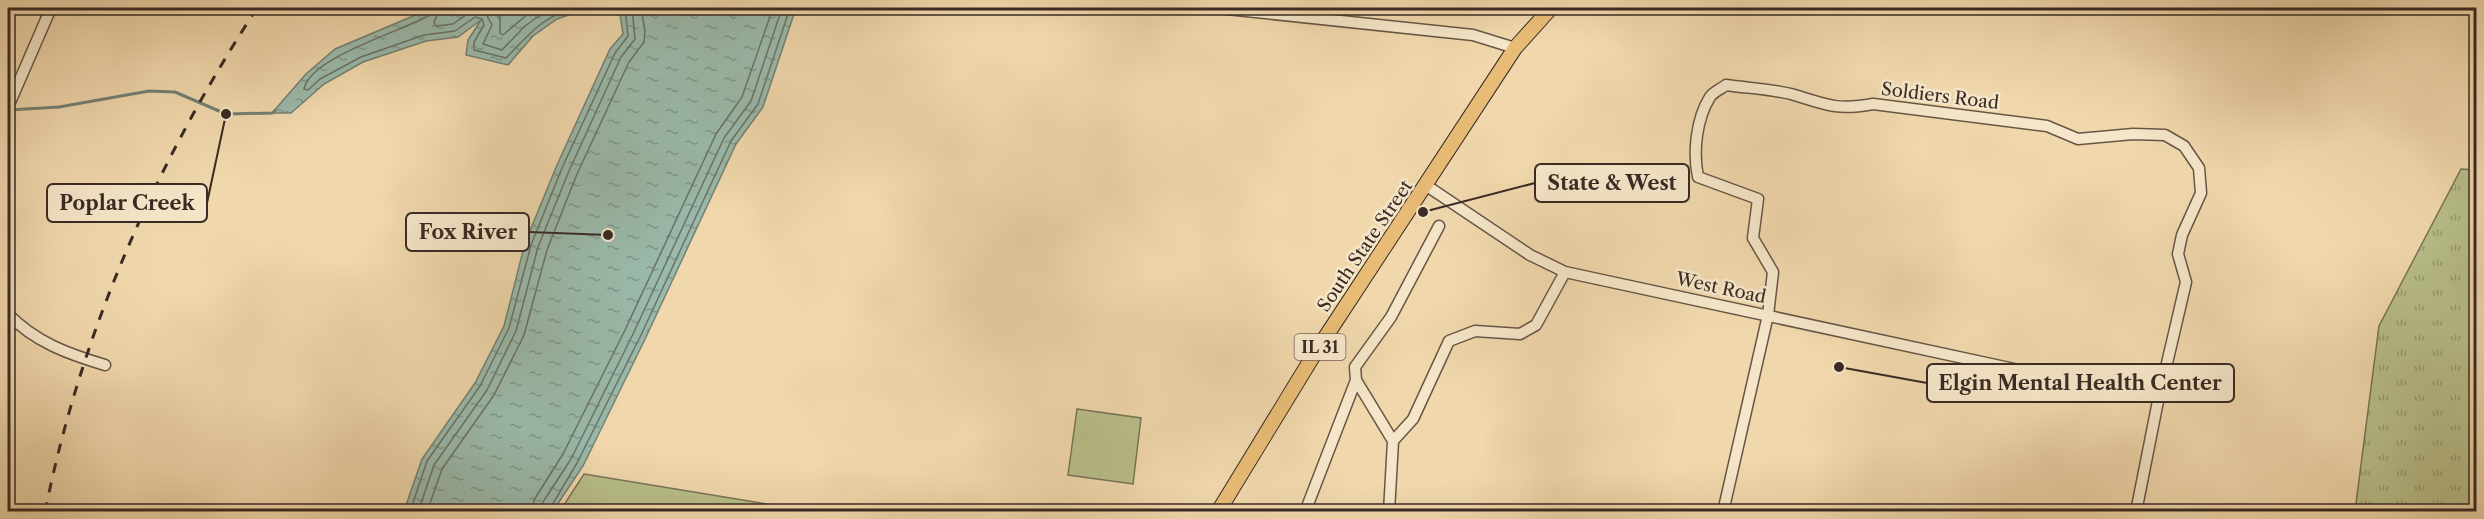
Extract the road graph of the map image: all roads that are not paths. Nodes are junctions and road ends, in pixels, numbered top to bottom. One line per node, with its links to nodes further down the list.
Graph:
1 (51, 8): 5 (street)
2 (1217, 8): 4 (street)
3 (1551, 8): 4 (main road, South State Street / IL 31)
4 (1515, 48): 6 (main road, South State Street / IL 31)
5 (9, 104)
6 (1427, 186): 8 (street, West Road); 15 (main road, South State Street / IL 31)
7 (1439, 226): 13 (street)
8 (1565, 272): 10 (street, West Road); 14 (street)
9 (8, 314): 11 (street)
10 (1768, 315): 12 (street, West Road); 18 (street, Soldiers Road); 19 (street, Soldiers Road)
11 (105, 365)
12 (2028, 372)
13 (1356, 380): 14 (street); 16 (street)
14 (1393, 441): 17 (street)
15 (1218, 512)
16 (1305, 512)
17 (1389, 512)
18 (1723, 512)
19 (2136, 512)

